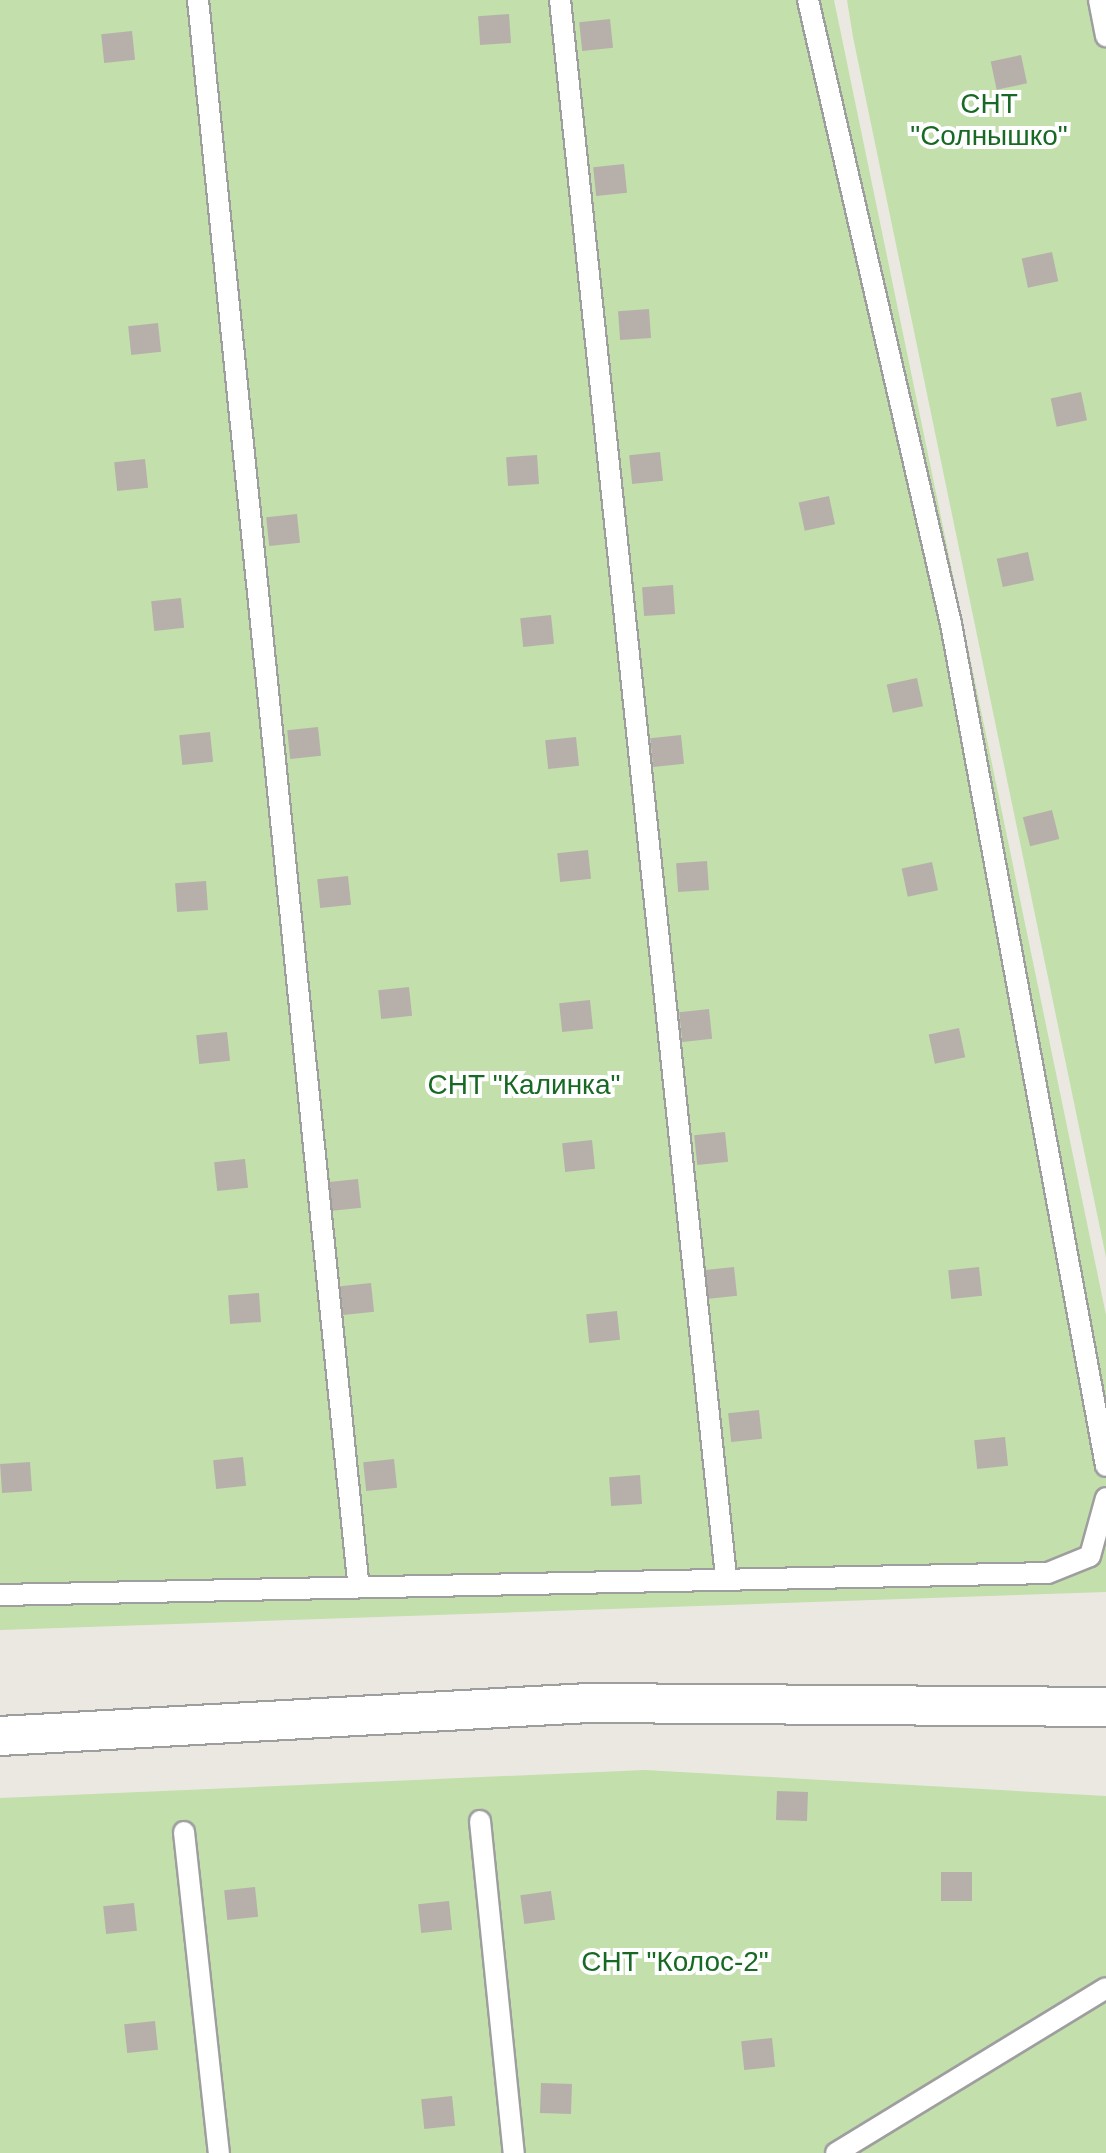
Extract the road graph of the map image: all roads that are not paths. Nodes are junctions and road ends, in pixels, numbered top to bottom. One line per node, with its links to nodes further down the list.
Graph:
1 (198, 0): 9 (lane)
2 (560, 0): 8 (lane)
3 (808, 0): 6 (lane)
4 (1099, 0): 5 (lane)
5 (1106, 36)
6 (1106, 1466)
7 (1106, 1498): 8 (lane)
8 (726, 1576): 9 (lane)
9 (358, 1582): 10 (lane)
10 (0, 1594)
11 (1106, 1706): 12 (street)
12 (0, 1736)
13 (480, 1822): 17 (lane)
14 (184, 1832): 16 (lane)
15 (1106, 1988): 18 (lane)
16 (219, 2153)
17 (514, 2153)
18 (836, 2153)

